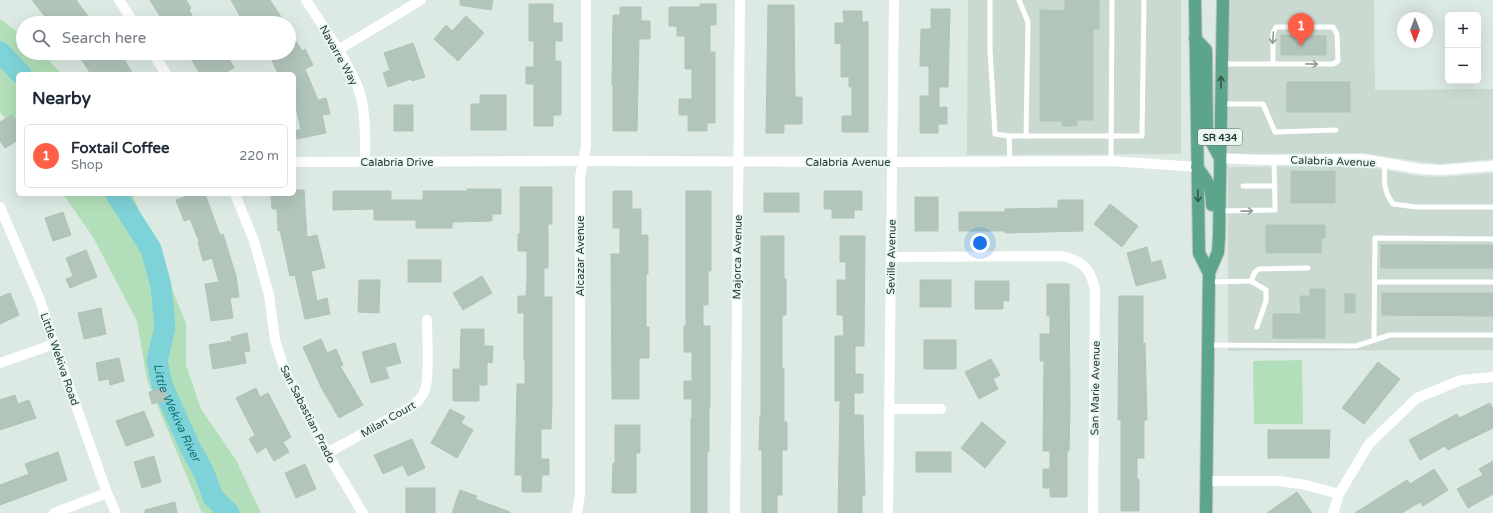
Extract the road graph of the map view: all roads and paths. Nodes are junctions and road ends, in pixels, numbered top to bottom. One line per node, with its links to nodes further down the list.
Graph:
1 (119, 0): 13 (street)
2 (306, 0): 15 (street, Navarre Way)
3 (421, 0): 15 (street)
4 (586, 0): 28 (street, Alcazar Avenue)
5 (740, 0): 32 (street, Majorca Avenue)
6 (894, 0): 33 (street, Seville Avenue)
7 (990, 0): 22 (lane)
8 (1019, 0): 23 (lane)
9 (1112, 0): 24 (lane)
10 (1144, 0): 24 (lane)
11 (1195, 0): 14 (main road, SR 434)
12 (1221, 3): 18 (main road, SR 434)
13 (129, 16)
14 (1195, 38): 25 (main road); 37 (main road, SR 434)
15 (338, 50): 31 (street, Navarre Way)
16 (157, 60): 19 (street)
17 (1272, 63): 17 (lane, one-way to 17); 18 (lane)
18 (1221, 64): 20 (main road, SR 434, one-way to 18)
19 (165, 72)
20 (1221, 104): 21 (lane); 25 (main road, SR 434)
21 (1336, 130)
22 (1009, 136): 23 (lane); 34 (lane)
23 (1026, 136): 24 (lane)
24 (1112, 136): 29 (lane)
25 (1220, 158): 26 (street, Calabria Avenue); 43 (main road, SR 434)
26 (1274, 160): 35 (street, Calabria Avenue); 39 (lane)
27 (500, 161): 28 (street, Calabria Avenue); 31 (street, Calabria Drive)
28 (582, 161): 32 (street, Calabria Avenue); 69 (street, Alcazar Avenue)
29 (1111, 161): 34 (street, Calabria Avenue); 37 (street, Calabria Avenue)
30 (296, 162): 31 (street, Calabria Drive)
31 (365, 162)
32 (738, 162): 33 (street, Calabria Avenue); 70 (street, Majorca Avenue)
33 (892, 162): 34 (street, Calabria Avenue); 46 (street, Seville Avenue)
34 (1010, 162)
35 (1385, 163): 36 (street, Calabria Avenue); 42 (lane)
36 (1493, 166)
37 (1197, 167): 44 (main road); 48 (main road, SR 434, one-way to 48)
38 (1243, 186): 39 (lane)
39 (1275, 186): 43 (lane, one-way to 39)
40 (236, 196): 62 (street, San Sabastian Prado)
41 (0, 207): 56 (street, Little Wekiva Road)
42 (1493, 207)
43 (1219, 211): 44 (main road, SR 434)
44 (1219, 237): 48 (main road, SR 434)
45 (1493, 239): 50 (lane)
46 (891, 257): 60 (street, Seville Avenue); 72 (street, San Marie Avenue)
47 (1308, 268): 49 (lane)
48 (1209, 278): 49 (lane); 57 (main road, SR 434)
49 (1251, 281): 53 (lane)
50 (1375, 282): 51 (lane); 55 (lane)
51 (1493, 282)
52 (427, 320): 62 (street, Milan Court)
53 (1257, 327)
54 (1493, 335): 55 (lane)
55 (1374, 339): 57 (lane)
56 (54, 344): 58 (street); 64 (street, Little Wekiva Road)
57 (1207, 345): 63 (main road, SR 434)
58 (0, 363)
59 (1493, 377): 65 (street)
60 (888, 409): 61 (street); 71 (street, Seville Avenue)
61 (941, 409)
62 (327, 453): 68 (street, San Sabastian Prado)
63 (1206, 481): 65 (street); 73 (main road, SR 434)
64 (107, 493): 66 (street); 67 (street, Little Wekiva Road)
65 (1339, 494): 74 (street)
66 (54, 513)
67 (116, 513)
68 (364, 513)
69 (577, 513)
70 (735, 513)
71 (888, 513)
72 (1093, 513)
73 (1206, 513)
74 (1333, 513)

